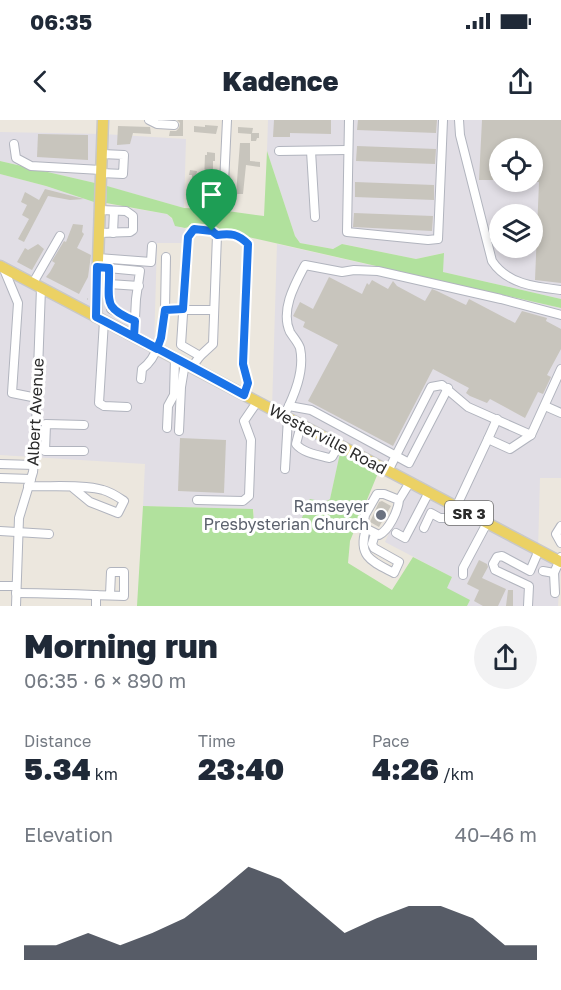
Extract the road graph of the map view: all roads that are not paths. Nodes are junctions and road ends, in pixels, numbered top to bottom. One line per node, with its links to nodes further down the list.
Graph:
1 (103, 120): 12 (main road)
2 (149, 120): 7 (street)
3 (227, 120): 14 (street)
4 (349, 120): 9 (street)
5 (443, 120): 9 (street)
6 (459, 120): 29 (street)
7 (174, 125)
8 (14, 144): 13 (street)
9 (347, 150): 11 (street)
10 (279, 151): 11 (street)
11 (311, 151): 17 (street)
12 (102, 154): 13 (main road); 13 (street)
13 (101, 172): 15 (main road)
14 (194, 204)
15 (100, 210): 16 (street); 18 (main road)
16 (114, 211): 19 (street); 19 (street)
17 (315, 217)
18 (99, 233): 19 (street); 24 (main road)
19 (112, 233)
20 (217, 235): 30 (street); 32 (street); 43 (street)
21 (60, 236): 27 (street)
22 (152, 246): 24 (street)
23 (166, 256): 31 (street)
24 (101, 265): 26 (street); 28 (street); 34 (main road)
25 (1, 267): 27 (main road, Westerville Road / SR 3); 44 (street)
26 (109, 284): 28 (street); 35 (street)
27 (37, 286): 34 (main road, Westerville Road / SR 3); 44 (street, Albert Avenue)
28 (139, 286): 35 (street)
29 (561, 290)
30 (183, 309): 31 (street); 32 (street); 38 (street)
31 (165, 310): 37 (street)
32 (214, 310): 38 (street)
33 (561, 315): 48 (street)
34 (100, 319): 36 (main road, Westerville Road / SR 3); 47 (street)
35 (135, 321): 36 (street)
36 (134, 336): 37 (main road, Westerville Road / SR 3)
37 (157, 349): 39 (main road, Westerville Road / SR 3); 41 (street)
38 (200, 356): 39 (street)
39 (184, 363): 43 (main road, Westerville Road / SR 3); 53 (street); 54 (street)
40 (561, 369): 46 (street)
41 (141, 380)
42 (448, 388): 50 (street); 61 (street); 61 (street)
43 (244, 395): 45 (main road, Westerville Road / SR 3)
44 (37, 398): 56 (street, Albert Avenue)
45 (257, 402): 48 (main road, Westerville Road / SR 3); 71 (street)
46 (546, 406): 49 (street); 55 (street)
47 (127, 407)
48 (287, 413): 51 (main road, Westerville Road / SR 3); 61 (street); 64 (street)
49 (561, 413)
50 (497, 419): 55 (street); 58 (street)
51 (301, 424): 59 (main road, Westerville Road / SR 3); 59 (street)
52 (84, 425): 57 (street)
53 (167, 429)
54 (179, 431)
55 (531, 435): 58 (street)
56 (36, 438): 57 (street); 63 (street, Albert Avenue)
57 (45, 438): 60 (street)
58 (488, 439): 73 (street)
59 (339, 445): 65 (main road, Westerville Road / SR 3)
60 (84, 451)
61 (396, 456): 65 (street)
62 (0, 464): 63 (street)
63 (34, 465): 68 (street, Albert Avenue)
64 (285, 469)
65 (388, 471): 67 (main road, Westerville Road / SR 3)
66 (0, 478): 68 (street)
67 (410, 482): 70 (main road, Westerville Road / SR 3); 72 (street)
68 (29, 483): 69 (street); 79 (street, Albert Avenue)
69 (73, 488): 69 (street)
70 (429, 492): 73 (main road, Westerville Road / SR 3); 80 (street)
71 (197, 500)
72 (399, 500): 77 (street); 82 (street)
73 (456, 506): 74 (main road, Westerville Road / SR 3); 76 (street)
74 (487, 523): 84 (main road, Westerville Road / SR 3); 89 (street)
75 (561, 526): 83 (street)
76 (424, 528)
77 (366, 529): 82 (street); 82 (street)
78 (0, 531): 79 (street)
79 (18, 531): 81 (street); 92 (street, Albert Avenue)
80 (396, 533)
81 (49, 534)
82 (375, 534)
83 (561, 543)
84 (539, 550): 85 (main road, Westerville Road / SR 3); 86 (street)
85 (560, 560): 88 (street)
86 (530, 571): 91 (street); 91 (street)
87 (543, 571): 88 (street)
88 (554, 573): 93 (street)
89 (464, 574)
90 (0, 586): 92 (street)
91 (529, 586): 96 (street)
92 (16, 589): 94 (street, Albert Avenue); 95 (street)
93 (555, 593)
94 (16, 606)
95 (96, 606)
96 (528, 606)

